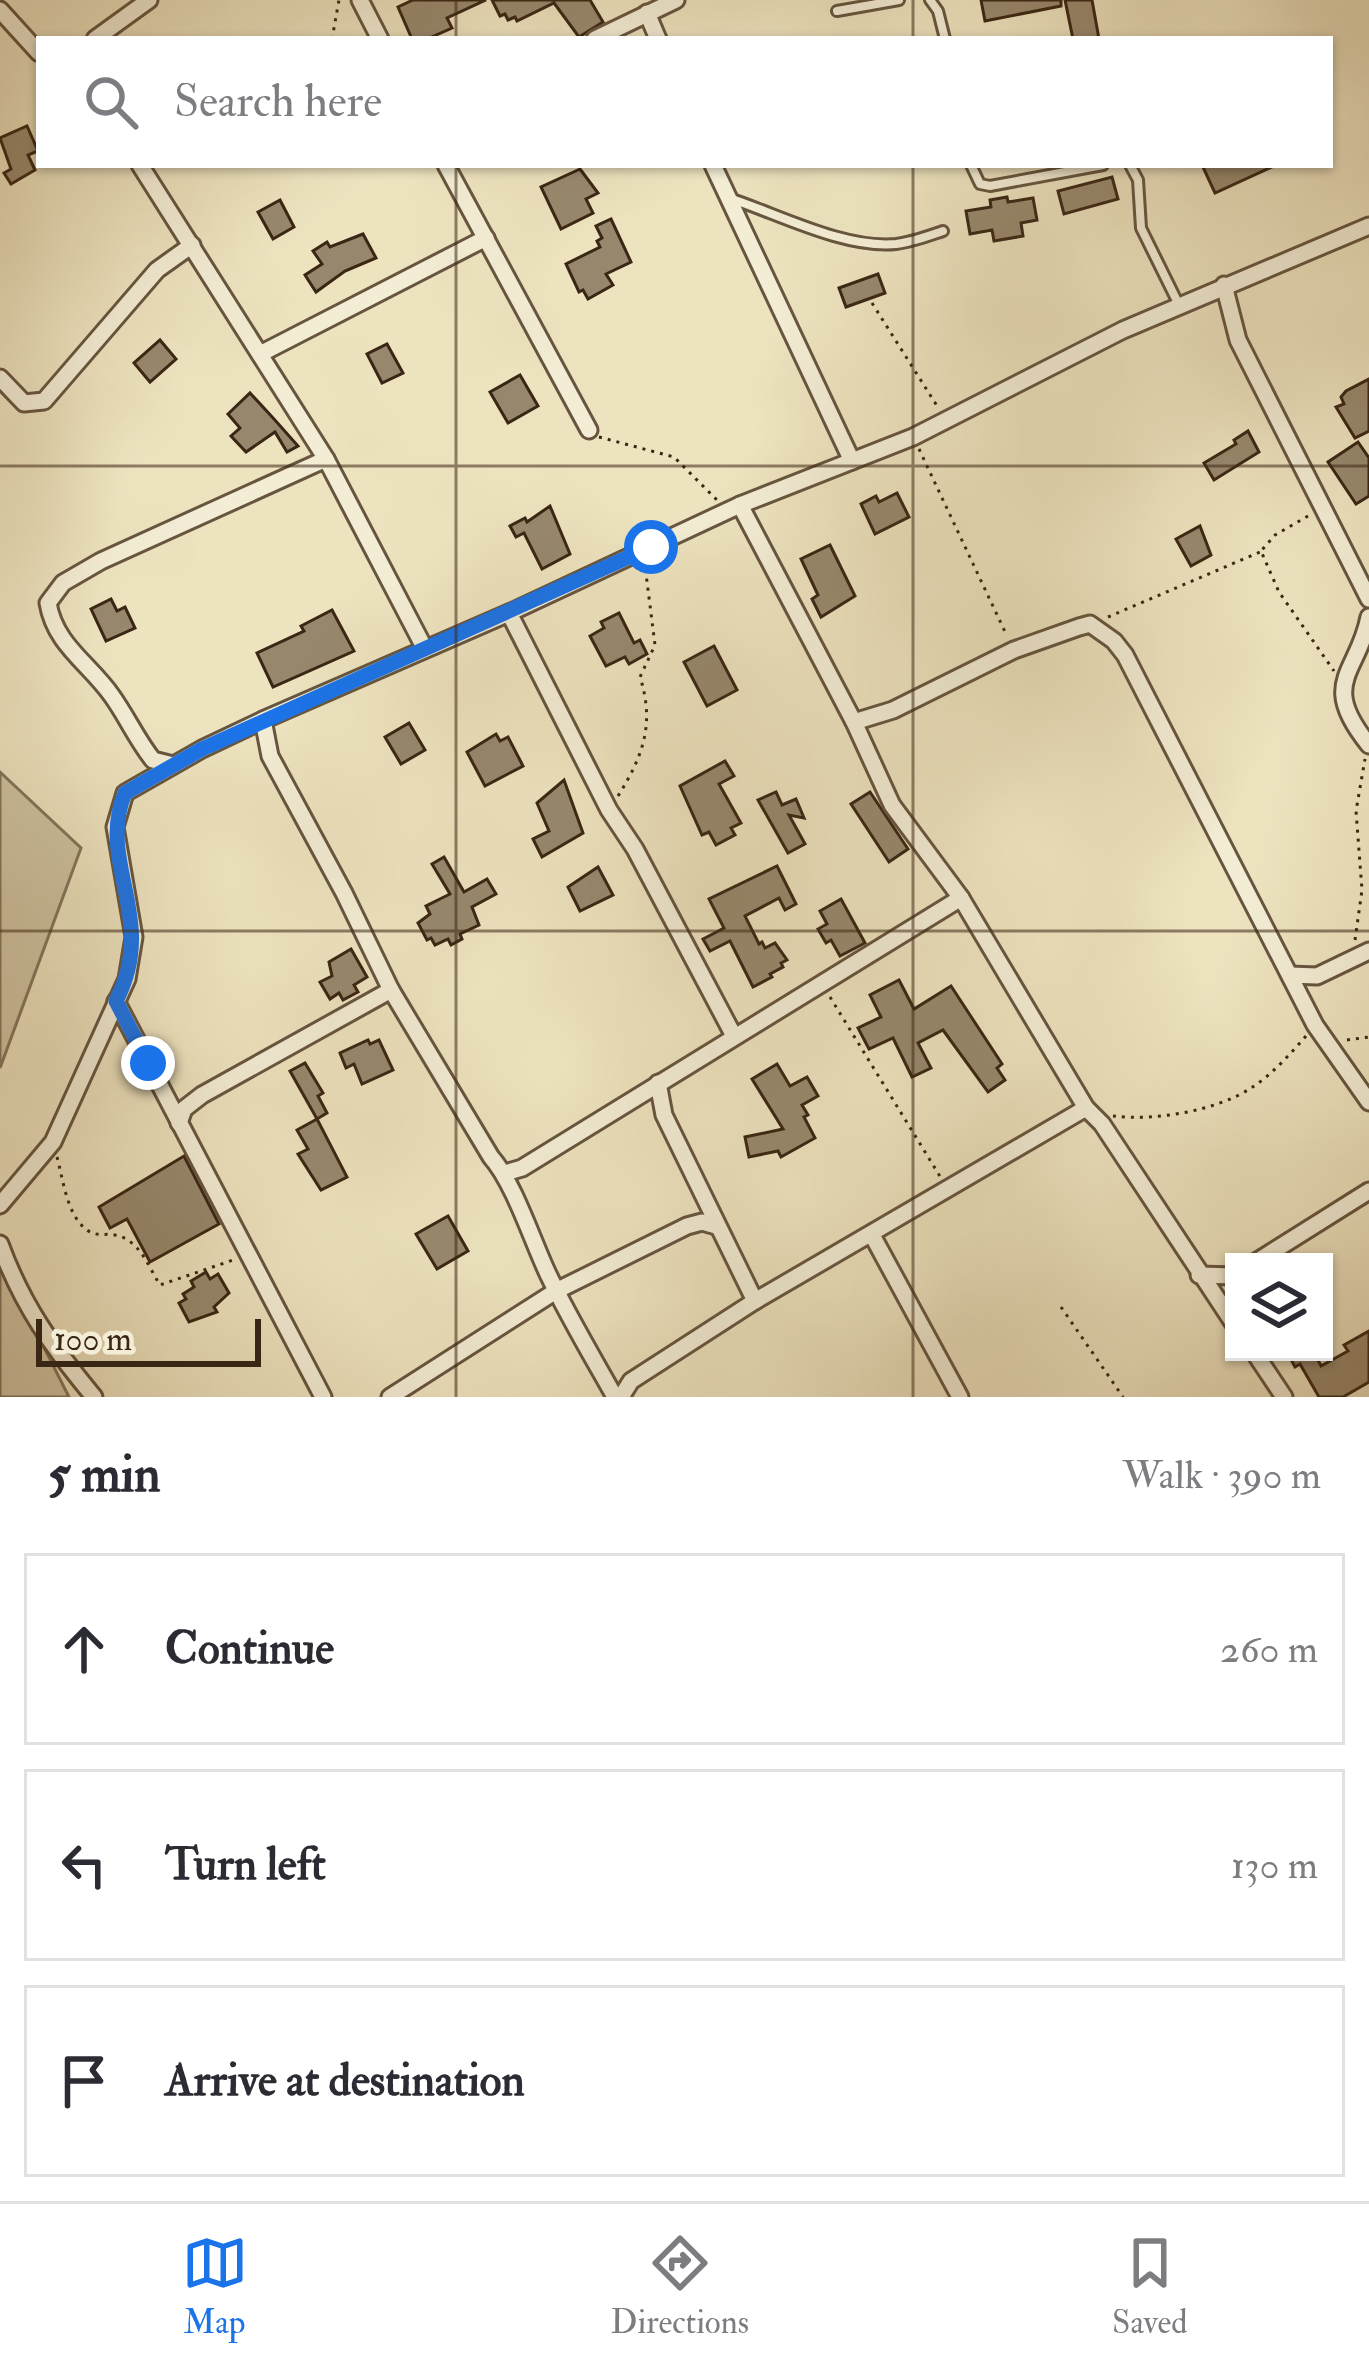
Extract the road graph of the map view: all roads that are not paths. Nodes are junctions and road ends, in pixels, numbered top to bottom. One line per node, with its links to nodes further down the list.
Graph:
1 (149, 0): 9 (street)
2 (360, 0): 10 (street)
3 (676, 0): 8 (street)
4 (898, 0): 7 (lane)
5 (930, 0): 13 (lane)
6 (0, 10): 14 (street)
7 (837, 11)
8 (646, 13): 11 (street); 12 (street)
9 (98, 36)
10 (378, 36)
11 (601, 36)
12 (657, 36)
13 (944, 36)
14 (36, 50)
15 (142, 168): 25 (street)
16 (448, 168): 24 (street)
17 (714, 168): 21 (street)
18 (972, 168): 19 (lane)
19 (1087, 168)
20 (1132, 168): 27 (lane)
21 (727, 198): 23 (lane); 32 (street)
22 (1369, 226): 26 (street)
23 (943, 231)
24 (486, 238): 28 (street); 30 (street)
25 (192, 245): 28 (street); 29 (street)
26 (1224, 285): 27 (street); 34 (street)
27 (1179, 305): 32 (street)
28 (260, 354): 31 (street)
29 (0, 378)
30 (589, 430)
31 (326, 459): 37 (street); 41 (street)
32 (852, 461): 33 (street)
33 (734, 508): 35 (street); 39 (street)
34 (1369, 599)
35 (509, 613): 37 (street); 47 (street)
36 (1369, 617): 40 (street)
37 (425, 649): 38 (street)
38 (263, 720): 41 (street); 45 (street)
39 (854, 722): 42 (street); 44 (street)
40 (1369, 744)
41 (173, 765): 46 (street)
42 (961, 898): 47 (street); 50 (street)
43 (1369, 951): 44 (street)
44 (1290, 975): 49 (street)
45 (391, 990): 51 (street); 52 (street)
46 (116, 1001): 51 (street); 54 (street)
47 (734, 1036): 48 (street)
48 (658, 1083): 52 (street); 55 (street)
49 (1369, 1102)
50 (1090, 1110): 56 (street); 59 (street)
51 (179, 1123): 68 (street)
52 (505, 1173): 61 (street)
53 (1369, 1191): 58 (street)
54 (0, 1205)
55 (716, 1226): 61 (street); 62 (street)
56 (872, 1235): 62 (street); 71 (street)
57 (0, 1244): 67 (street)
58 (1270, 1253)
59 (1199, 1275): 60 (street); 63 (street)
60 (1225, 1276)
61 (556, 1291): 65 (street); 69 (street)
62 (755, 1300): 66 (street)
63 (1225, 1311)
64 (1259, 1361): 72 (street)
65 (606, 1381): 66 (street); 70 (street)
66 (631, 1381): 70 (street)
67 (94, 1397)
68 (323, 1397)
69 (390, 1397)
70 (618, 1397)
71 (960, 1397)
72 (1284, 1397)

